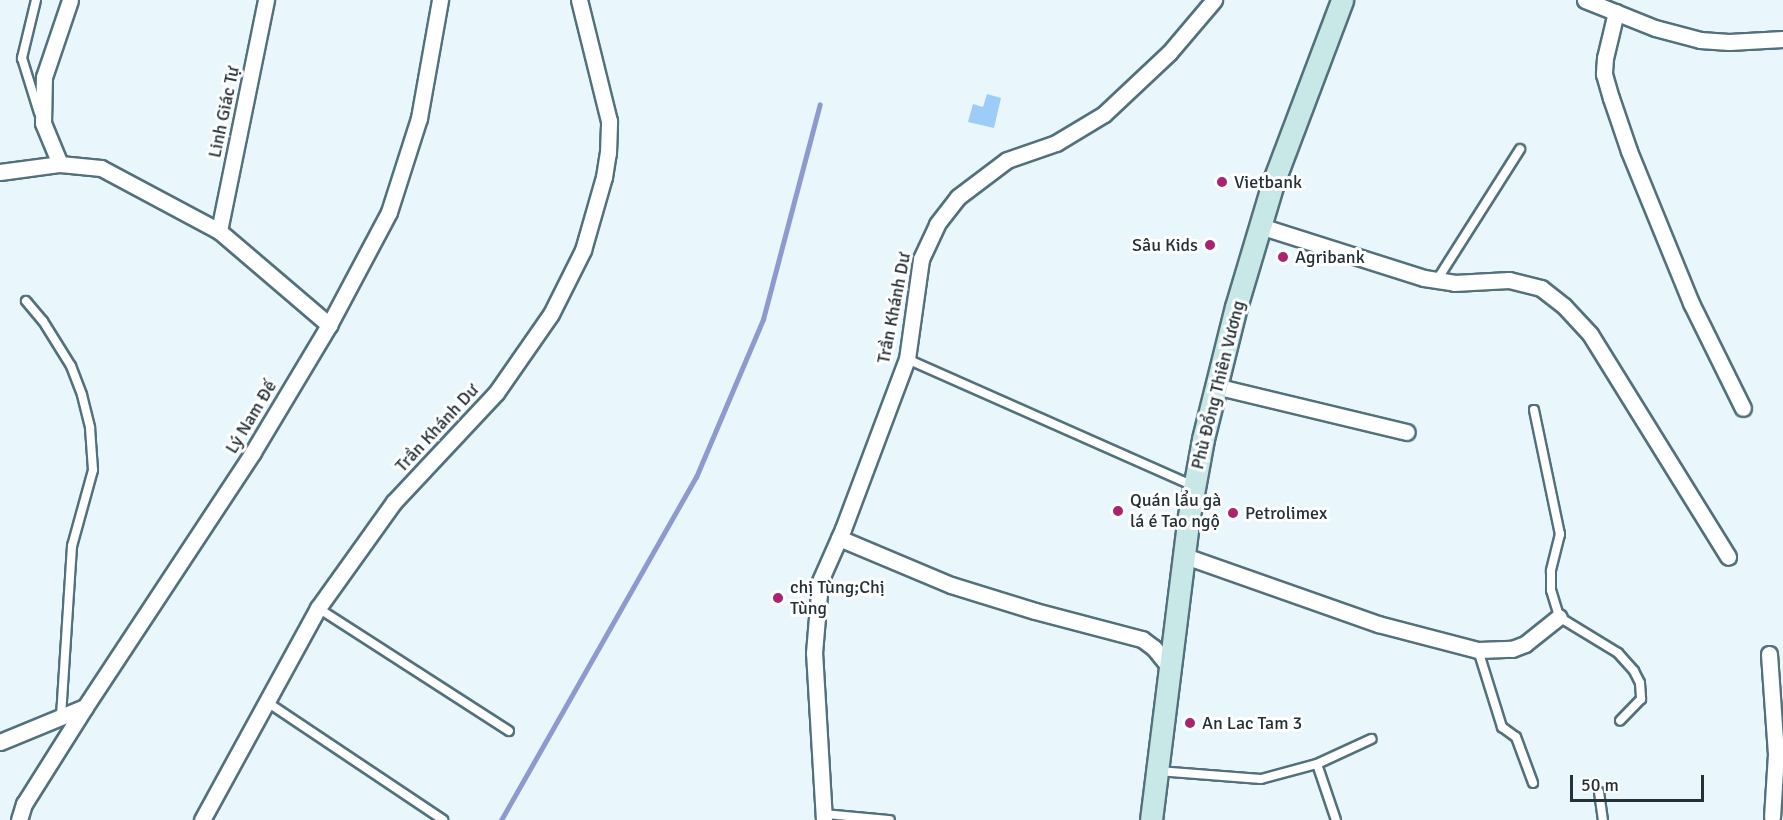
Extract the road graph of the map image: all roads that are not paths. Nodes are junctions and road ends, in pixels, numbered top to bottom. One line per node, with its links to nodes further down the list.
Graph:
1 (36, 0): 11 (lane)
2 (70, 0): 11 (street)
3 (267, 0): 16 (street, Linh Giác Tự)
4 (440, 0): 19 (street, Lý Nam Đế)
5 (579, 0): 29 (street, Trần Khánh Dư)
6 (1214, 0): 20 (street, Trần Khánh Dư)
7 (1342, 0): 15 (main road, Phù Đổng Thiên Vương)
8 (1585, 0): 9 (street)
9 (1616, 12): 10 (street); 22 (street)
10 (1783, 39)
11 (43, 123): 13 (street)
12 (1520, 149): 17 (lane)
13 (60, 164): 14 (street); 16 (street)
14 (0, 172)
15 (1260, 226): 17 (street); 21 (main road, Phù Đổng Thiên Vương)
16 (219, 231): 19 (street)
17 (1437, 280): 28 (street)
18 (26, 301): 36 (lane)
19 (330, 326): 35 (street, Lý Nam Đế)
20 (907, 359): 25 (lane); 26 (street, Trần Khánh Dư)
21 (1215, 386): 24 (street); 25 (main road, Phù Đổng Thiên Vương)
22 (1743, 408)
23 (1534, 410): 30 (lane)
24 (1407, 432)
25 (1194, 486): 27 (main road, Phù Đổng Thiên Vương)
26 (839, 538): 33 (street); 45 (street, Trần Khánh Dư)
27 (1185, 556): 31 (street); 33 (main road, Phù Đổng Thiên Vương)
28 (1728, 557)
29 (318, 608): 34 (street, Trần Khánh Dư); 38 (lane)
30 (1559, 617): 31 (street); 37 (lane)
31 (1478, 650): 43 (lane)
32 (1769, 654): 46 (street)
33 (1170, 668): 42 (main road, Phù Đổng Thiên Vương)
34 (266, 701): 48 (street, Trần Khánh Dư); 49 (lane)
35 (85, 707): 36 (street); 47 (street, Lý Nam Đế)
36 (61, 715): 40 (street)
37 (1620, 721)
38 (510, 731)
39 (1371, 739): 41 (lane)
40 (0, 742)
41 (1317, 764): 42 (lane); 52 (lane)
42 (1157, 771): 51 (main road, Phù Đổng Thiên Vương)
43 (1533, 783)
44 (1599, 792): 53 (lane)
45 (825, 817): 50 (lane)
46 (1768, 819)
47 (19, 820)
48 (202, 820)
49 (442, 820)
50 (890, 820)
51 (1151, 820)
52 (1336, 820)
53 (1603, 820)

